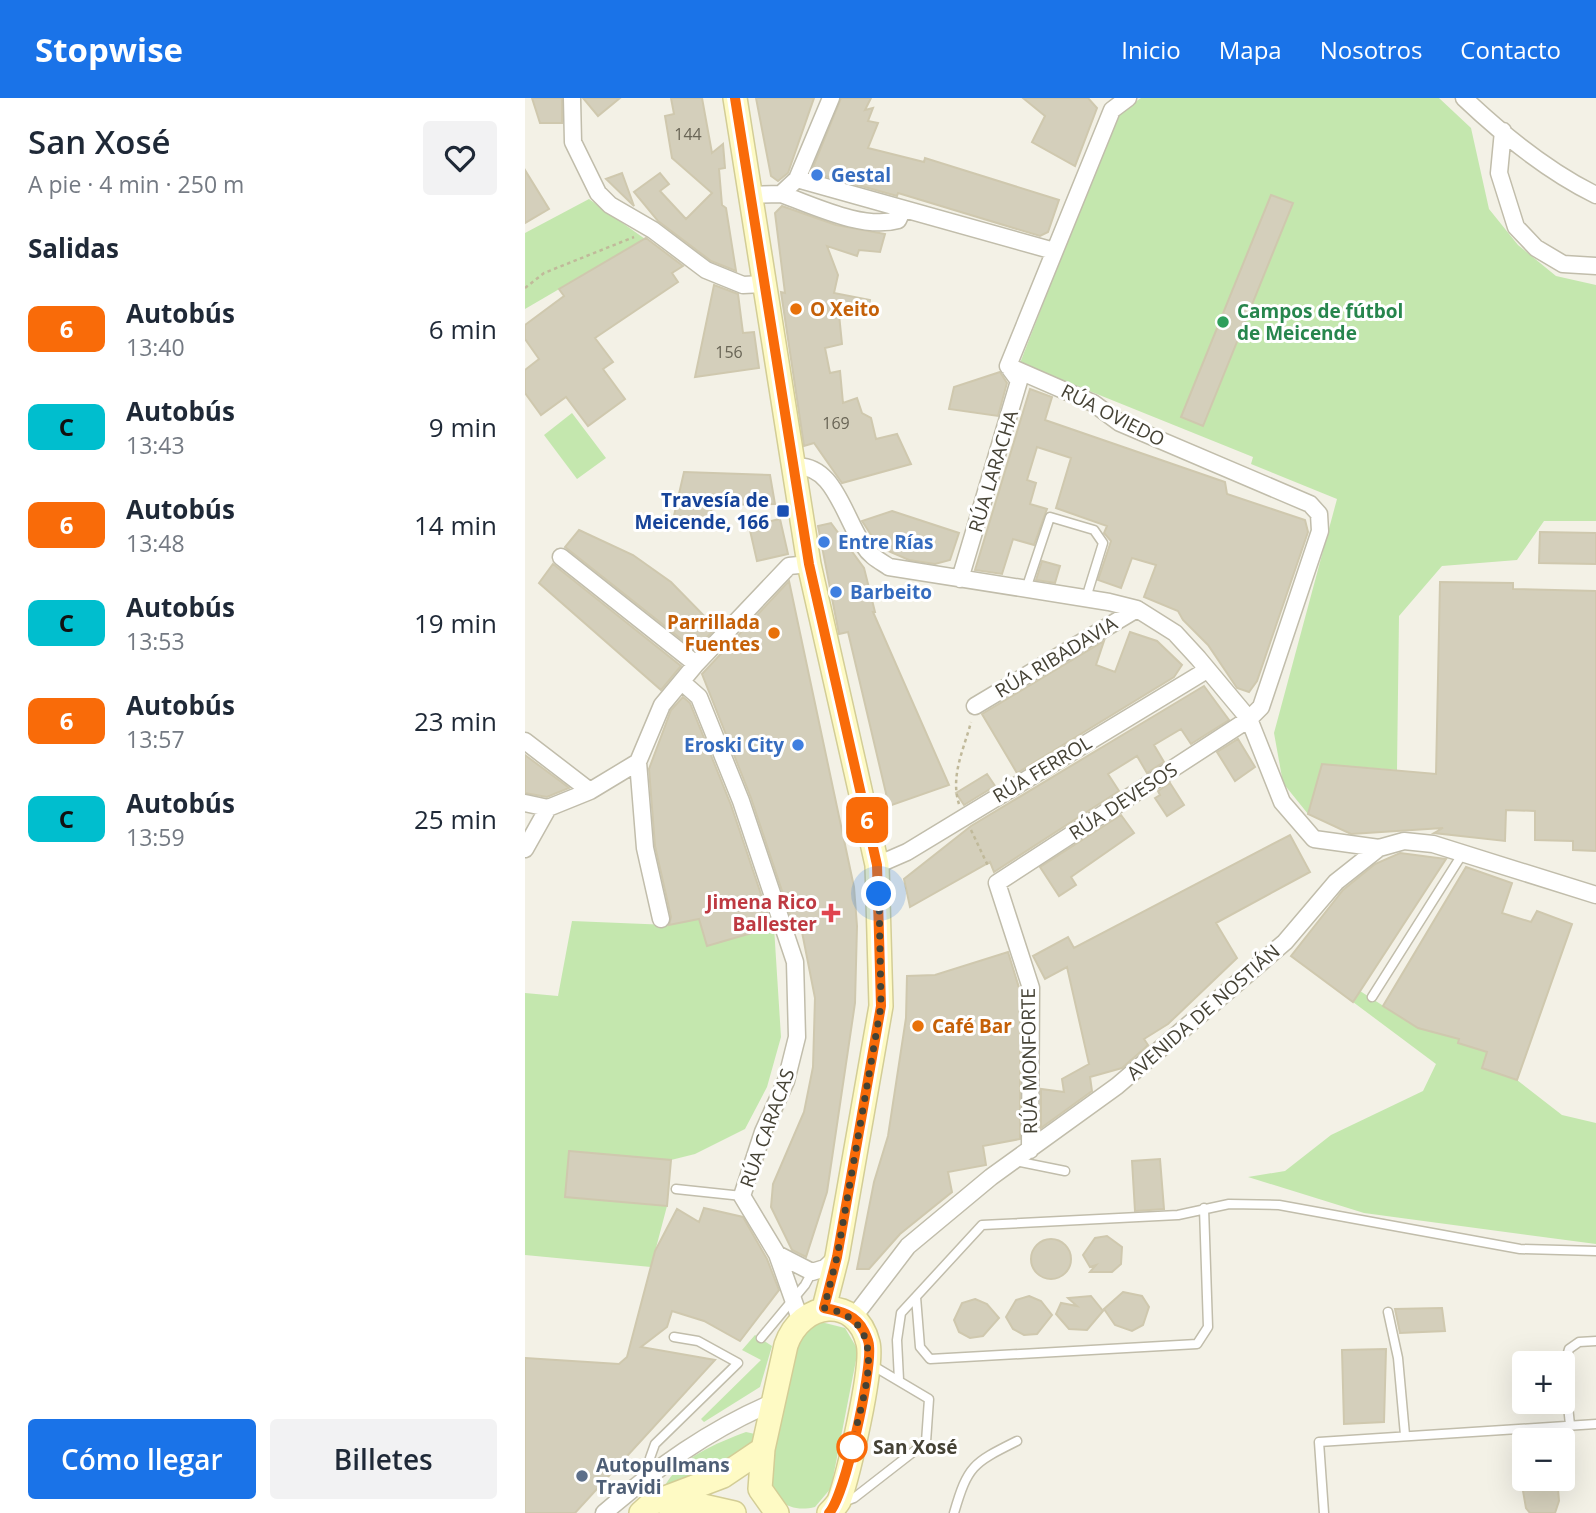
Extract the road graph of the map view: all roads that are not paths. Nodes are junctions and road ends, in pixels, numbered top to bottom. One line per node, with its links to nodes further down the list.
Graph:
1 (572, 98): 15 (street)
2 (735, 98): 10 (main road)
3 (831, 98): 8 (street)
4 (1128, 98): 6 (street)
5 (1464, 98): 7 (street)
6 (1107, 104): 13 (street)
7 (1503, 131): 11 (street); 14 (street)
8 (797, 179): 9 (street); 12 (street)
9 (782, 194): 10 (street); 12 (street)
10 (749, 195): 15 (main road)
11 (1596, 195)
12 (903, 209): 13 (street)
13 (1054, 251): 16 (street)
14 (1596, 266)
15 (763, 284): 17 (main road)
16 (1008, 366): 20 (street, RÚA LARACHA); 28 (street, RÚA OVIEDO)
17 (792, 467): 19 (main road); 20 (street)
18 (561, 557): 24 (street)
19 (809, 564): 24 (street); 37 (main road)
20 (960, 579): 21 (street)
21 (1026, 589): 22 (street); 22 (lane)
22 (1086, 598): 23 (street)
23 (1137, 609): 25 (street); 27 (street, RÚA RIBADAVIA)
24 (696, 664): 26 (street)
25 (1207, 670): 28 (street); 37 (street, RÚA FERROL)
26 (682, 682): 30 (street); 46 (street, RÚA CARACAS)
27 (975, 706)
28 (1249, 719): 34 (street); 38 (street, RÚA DEVESOS)
29 (525, 741): 31 (street)
30 (638, 762): 31 (street); 40 (street)
31 (590, 791): 33 (street)
32 (525, 803): 33 (street)
33 (548, 808): 35 (street)
34 (1379, 848): 36 (street, AVENIDA DE NOSTIÁN); 42 (street, AVENIDA DE NOSTIÁN)
35 (525, 849)
36 (1463, 853): 39 (street, AVENIDA DE NOSTIÁN); 41 (lane)
37 (877, 865): 50 (main road)
38 (997, 883): 42 (street, RÚA MONFORTE)
39 (1596, 895)
40 (661, 919)
41 (1373, 997)
42 (1030, 1150): 43 (street, AVENIDA DE NOSTIÁN)
43 (1015, 1161): 44 (lane); 56 (street, AVENIDA DE NOSTIÁN)
44 (1065, 1171)
45 (675, 1189): 46 (lane)
46 (742, 1196): 49 (street, RÚA CARACAS)
47 (1204, 1208): 48 (lane); 52 (lane); 52 (lane)
48 (1596, 1251)
49 (777, 1254): 51 (street); 54 (street, RÚA CARACAS)
50 (837, 1257): 51 (street); 53 (main road)
51 (812, 1272): 54 (lane)
52 (916, 1297): 61 (lane)
53 (824, 1308): 54 (main road); 56 (main road)
54 (796, 1310): 58 (lane); 62 (main road)
55 (1388, 1312): 65 (lane)
56 (852, 1318): 60 (main road)
57 (674, 1337): 68 (lane)
58 (761, 1338)
59 (1596, 1341): 64 (lane)
60 (868, 1362): 61 (lane); 70 (main road)
61 (898, 1380): 70 (lane)
62 (773, 1402): 67 (main road); 68 (street)
63 (1596, 1424): 64 (lane)
64 (1570, 1425): 65 (lane)
65 (1405, 1435): 78 (lane)
66 (1017, 1441): 77 (lane)
67 (764, 1450): 69 (main road); 72 (main road)
68 (652, 1472): 71 (street)
69 (760, 1489): 73 (main road); 76 (main road)
70 (833, 1509)
71 (604, 1513)
72 (641, 1513)
73 (660, 1513)
74 (671, 1513): 75 (main road)
75 (734, 1513)
76 (778, 1513)
77 (954, 1513)
78 (1324, 1513)

